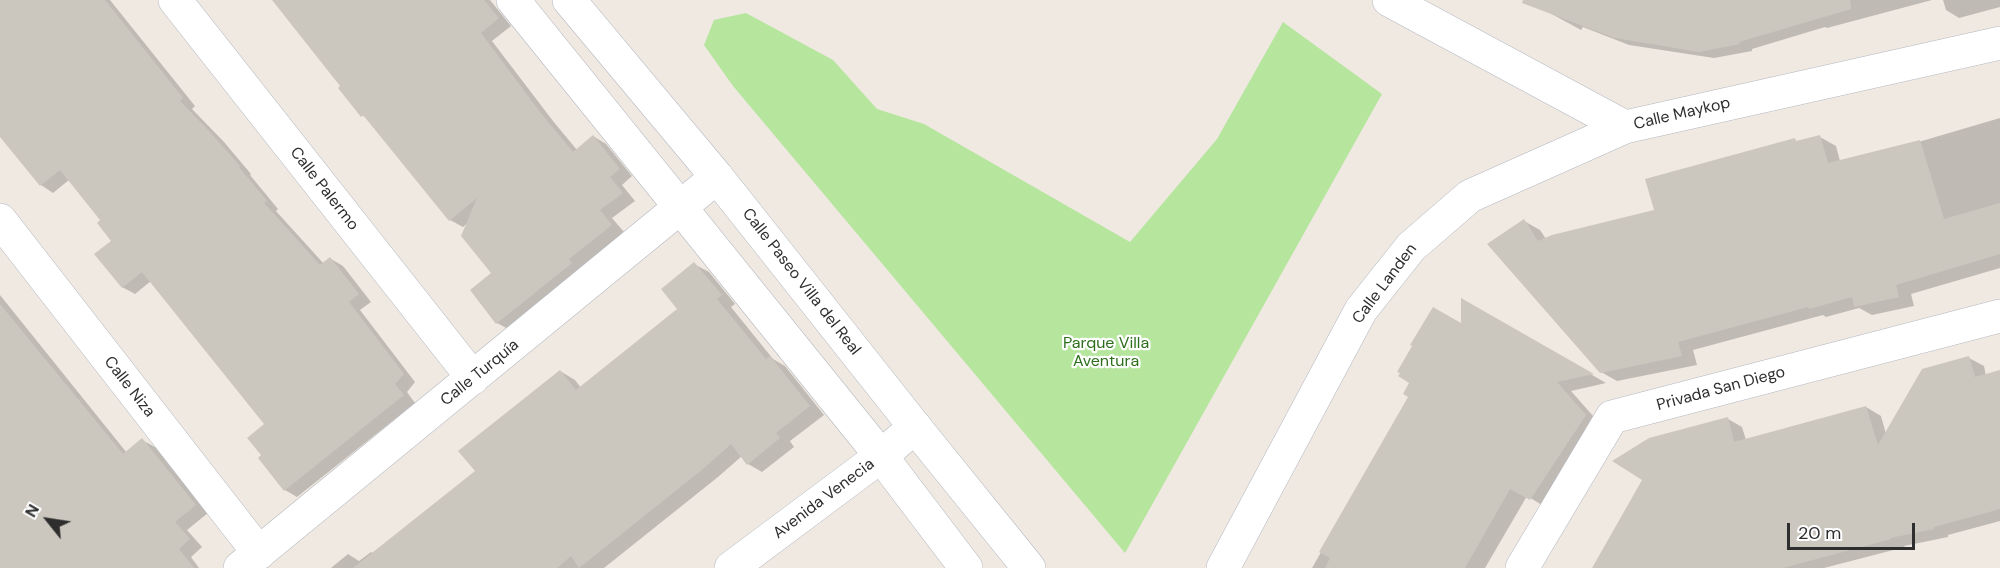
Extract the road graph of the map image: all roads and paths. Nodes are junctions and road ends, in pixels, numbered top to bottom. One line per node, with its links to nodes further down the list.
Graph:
1 (175, 0): 11 (street, Calle Palermo)
2 (513, 0): 8 (street)
3 (568, 0): 7 (street, Calle Paseo Villa del Real)
4 (1389, 0): 6 (street, Calle Maykop)
5 (2000, 43): 6 (street, Calle Maykop)
6 (1625, 127): 18 (street, Calle Landen)
7 (717, 177): 8 (street, Calle Turquía); 12 (street, Calle Paseo Villa del Real)
8 (680, 208): 11 (street, Calle Turquía); 13 (street)
9 (0, 220): 14 (street, Calle Niza)
10 (2000, 316): 19 (street, Privada San Diego)
11 (473, 378): 14 (street, Calle Turquía)
12 (915, 427): 13 (street, Avenida Venecia); 17 (street, Calle Paseo Villa del Real)
13 (881, 456): 15 (street, Avenida Venecia); 16 (street)
14 (249, 561)
15 (731, 568)
16 (966, 568)
17 (1029, 568)
18 (1223, 568)
19 (1522, 568)

